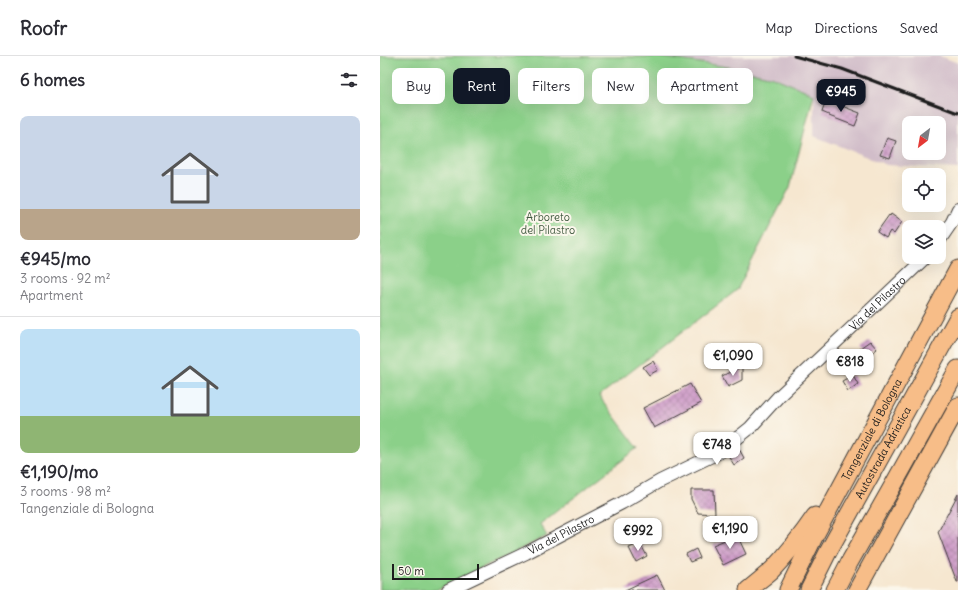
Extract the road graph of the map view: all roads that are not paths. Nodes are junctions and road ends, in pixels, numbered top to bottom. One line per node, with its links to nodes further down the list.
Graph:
1 (958, 209): 2 (street)
2 (946, 231)
3 (919, 264): 9 (street, Via del Pilastro)
4 (958, 269): 8 (highway, Tangenziale di Bologna)
5 (958, 317): 12 (highway, Autostrada Adriatica)
6 (958, 369): 13 (highway)
7 (958, 406): 14 (highway)
8 (868, 438): 10 (highway); 11 (highway, Tangenziale di Bologna)
9 (448, 590)
10 (748, 590)
11 (788, 590)
12 (809, 590)
13 (835, 590)
14 (857, 590)

